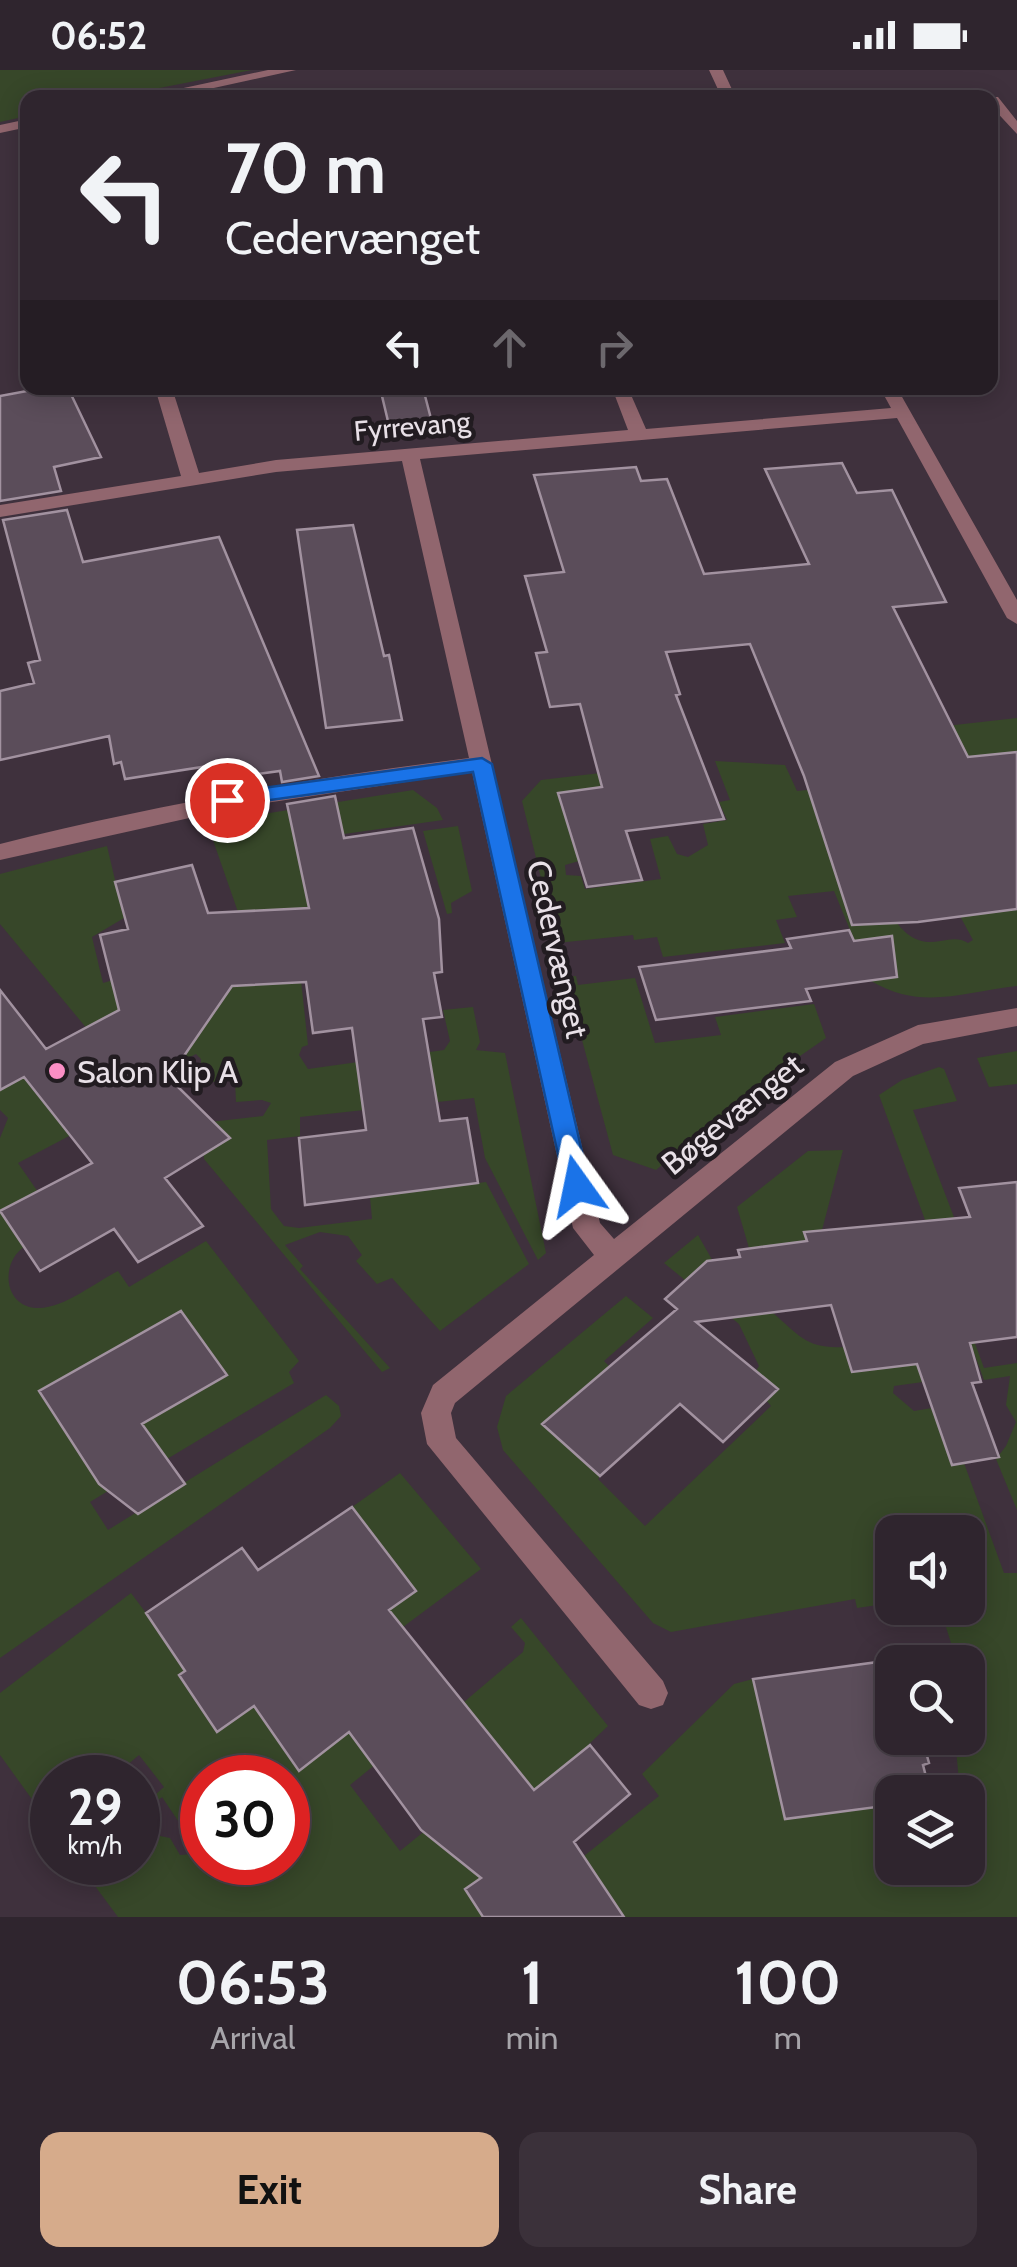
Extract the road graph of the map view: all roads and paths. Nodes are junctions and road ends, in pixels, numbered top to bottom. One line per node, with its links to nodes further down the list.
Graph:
1 (289, 70): 2 (street)
2 (185, 90)
3 (998, 107): 4 (street)
4 (1017, 130)
5 (165, 395): 11 (street)
6 (623, 395): 9 (street)
7 (893, 395): 8 (street)
8 (903, 412): 9 (street, Fyrrevang); 13 (street)
9 (640, 434): 10 (street, Fyrrevang)
10 (410, 454): 11 (street, Fyrrevang); 14 (street, Cedervænget)
11 (191, 478): 12 (street, Fyrrevang)
12 (0, 511)
13 (1017, 618)
14 (482, 764): 15 (street); 17 (street, Cedervænget)
15 (0, 852)
16 (1017, 1018): 17 (street, Bøgevænget)
17 (613, 1257): 18 (street, Bøgevænget)
18 (651, 1693)

